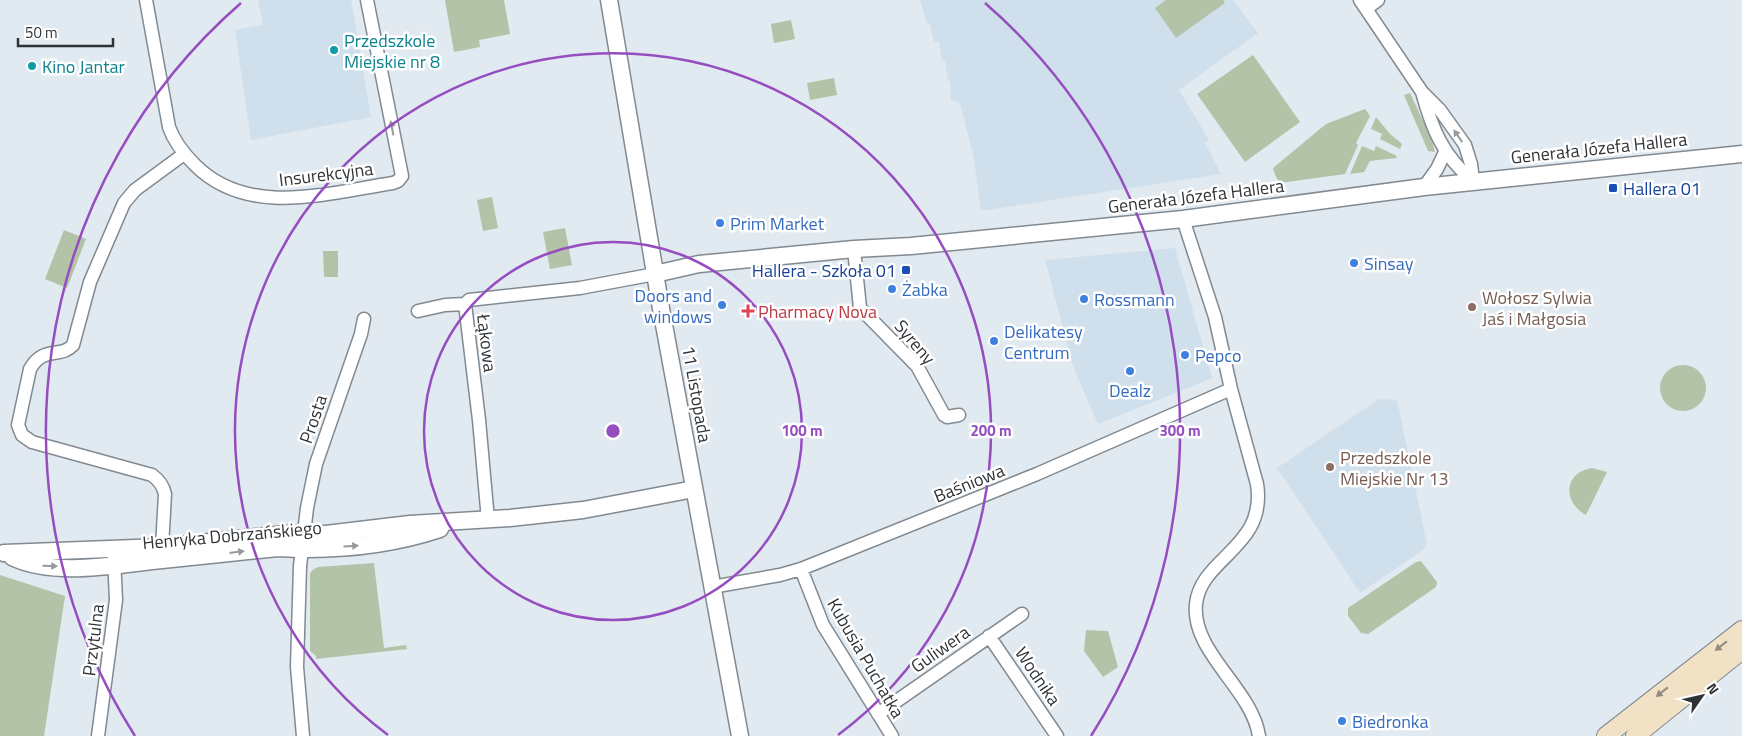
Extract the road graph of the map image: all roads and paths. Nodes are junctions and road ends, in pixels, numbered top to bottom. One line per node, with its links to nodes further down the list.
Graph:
1 (146, 0): 8 (street, Insurekcyjna)
2 (367, 0): 8 (street, Insurekcyjna, one-way to 2)
3 (609, 0): 14 (street, 11 Listopada)
4 (1378, 0): 5 (street)
5 (1363, 4): 6 (street)
6 (1422, 92): 7 (street); 10 (street, one-way to 6)
7 (1445, 152): 10 (street); 11 (street)
8 (184, 154): 23 (street)
9 (1742, 154): 10 (street, Generała Józefa Hallera)
10 (1473, 181): 11 (street, Generała Józefa Hallera)
11 (1424, 187): 12 (street, Generała Józefa Hallera)
12 (1183, 219): 13 (street, Generała Józefa Hallera); 18 (street)
13 (854, 250): 14 (street, Generała Józefa Hallera); 19 (street, Syreny)
14 (655, 274): 15 (street, Łąkowa); 20 (street, 11 Listopada)
15 (465, 304): 16 (street); 21 (street, Łąkowa)
16 (418, 311)
17 (364, 318): 22 (street, Prosta)
18 (1231, 389): 27 (street, Baśniowa); 39 (street)
19 (959, 415)
20 (694, 489): 21 (street, Henryka Dobrzańskiego); 28 (street, 11 Listopada)
21 (488, 520): 22 (street, Henryka Dobrzańskiego)
22 (304, 541): 23 (street, Henryka Dobrzańskiego); 26 (street, Henryka Dobrzańskiego, one-way to 22); 35 (street, Prosta)
23 (162, 547): 24 (street, Henryka Dobrzańskiego)
24 (113, 548): 25 (street, Henryka Dobrzańskiego); 26 (street, Przytulna)
25 (2, 552): 26 (street, Henryka Dobrzańskiego, one-way to 26)
26 (114, 565): 34 (street, Przytulna)
27 (801, 569): 28 (street, Baśniowa); 33 (street, Kubusia Puchatka)
28 (712, 587): 36 (street, 11 Listopada)
29 (1022, 614): 31 (street, Guliwera)
30 (1742, 630): 40 (main road, one-way to 40)
31 (989, 636): 33 (street, Guliwera); 38 (street, Wodnika)
32 (1742, 650): 41 (main road)
33 (878, 714): 37 (street, Kubusia Puchatka)
34 (98, 736)
35 (302, 736)
36 (740, 736)
37 (892, 736)
38 (1057, 736)
39 (1259, 736)
40 (1606, 736)
41 (1635, 736)

